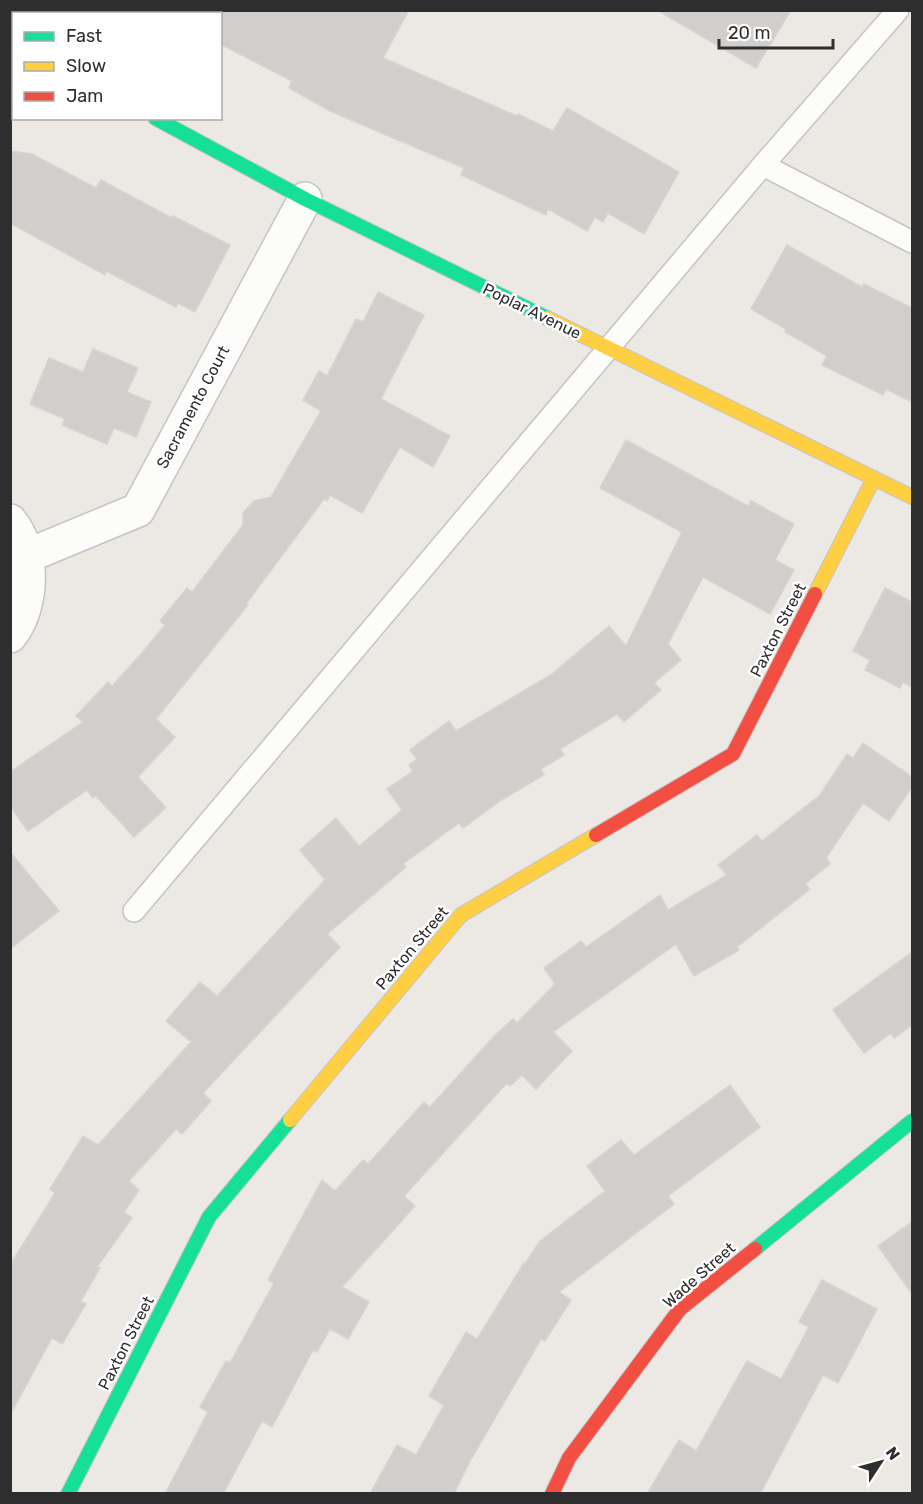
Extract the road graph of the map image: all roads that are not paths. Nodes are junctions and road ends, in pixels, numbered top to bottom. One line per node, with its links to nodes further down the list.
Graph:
1 (898, 10): 3 (lane)
2 (159, 120): 4 (street, Poplar Avenue)
3 (763, 165): 5 (lane); 6 (lane)
4 (305, 199): 6 (street, Poplar Avenue); 10 (street, Sacramento Court)
5 (912, 242)
6 (607, 348): 7 (street, Poplar Avenue); 12 (lane)
7 (874, 478): 8 (street, Poplar Avenue); 14 (street, Paxton Street)
8 (912, 497)
9 (10, 521): 10 (street)
10 (27, 556): 11 (street)
11 (10, 636)
12 (134, 911)
13 (912, 1121): 15 (street, Wade Street)
14 (68, 1494)
15 (552, 1494)

